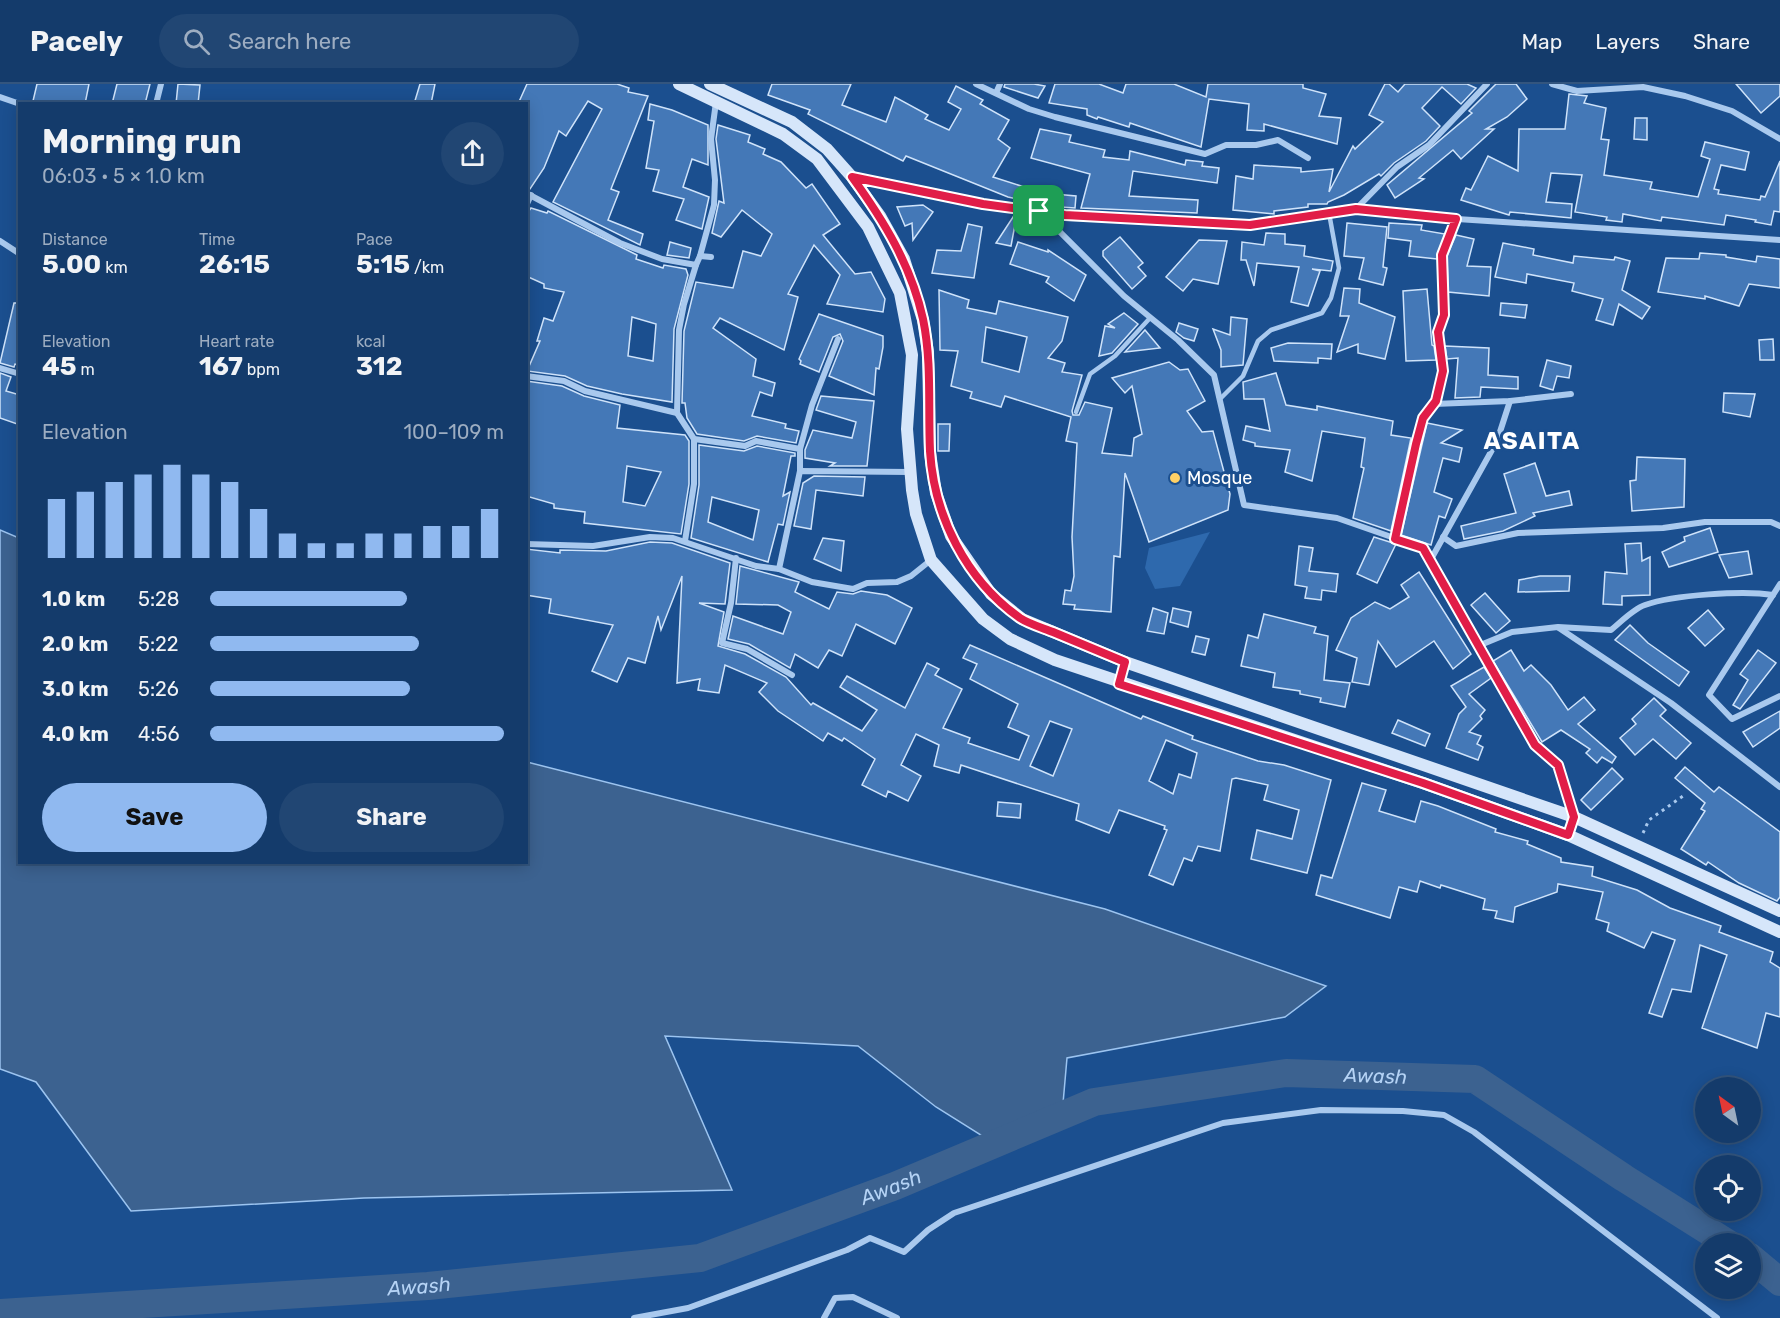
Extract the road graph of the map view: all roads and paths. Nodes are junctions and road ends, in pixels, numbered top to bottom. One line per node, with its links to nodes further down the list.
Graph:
1 (160, 84): 10 (street)
2 (679, 84): 11 (main road)
3 (710, 84): 15 (main road)
4 (976, 84): 8 (street)
5 (1000, 84): 8 (street)
6 (1487, 84): 17 (street)
7 (1552, 84): 13 (street)
8 (996, 93): 14 (street)
9 (0, 97): 12 (street)
10 (156, 102)
11 (717, 102): 24 (street); 41 (main road)
12 (18, 103)
13 (1780, 139)
14 (1308, 158)
15 (852, 177): 18 (street); 55 (main road)
16 (529, 194): 26 (street)
17 (1356, 209): 19 (street); 20 (street)
18 (1039, 211): 19 (street); 27 (street)
19 (1329, 213): 33 (lane)
20 (1456, 219): 21 (street); 35 (street)
21 (1780, 240)
22 (0, 241): 23 (street)
23 (18, 253)
24 (700, 256): 25 (street); 26 (street)
25 (711, 257)
26 (696, 265): 37 (street)
27 (1150, 318): 33 (street); 36 (lane)
28 (838, 339): 39 (street)
29 (0, 368): 30 (street)
30 (18, 373)
31 (528, 376): 37 (street)
32 (1571, 394): 34 (street)
33 (1220, 399): 44 (street)
34 (1510, 401): 35 (street); 43 (street)
35 (1434, 404): 44 (street)
36 (1076, 412)
37 (677, 413): 38 (street)
38 (694, 439): 39 (street); 45 (street)
39 (800, 449): 40 (street)
40 (801, 471): 41 (street); 50 (street)
41 (910, 472): 48 (main road)
42 (1780, 526): 43 (street)
43 (1443, 537): 49 (street)
44 (1395, 539): 49 (street)
45 (685, 541): 46 (street); 47 (street)
46 (528, 544)
47 (736, 558): 50 (street); 56 (street)
48 (931, 560): 50 (street); 57 (main road)
49 (1430, 561): 54 (street)
50 (779, 569)
51 (1780, 584): 52 (street)
52 (1773, 595): 53 (street); 58 (street)
53 (1558, 627): 54 (street); 59 (street)
54 (1478, 646): 61 (street)
55 (1125, 662): 57 (main road); 61 (main road)
56 (792, 675)
57 (1119, 684): 62 (main road)
58 (1780, 696)
59 (1780, 788)
60 (1683, 796): 63 (path)
61 (1574, 817): 62 (main road); 63 (main road)
62 (1568, 835): 65 (main road)
63 (1636, 846): 64 (main road)
64 (1780, 911)
65 (1780, 932)
66 (634, 1318): 69 (street)
67 (824, 1318): 68 (street)
68 (897, 1318)
69 (1717, 1318)

